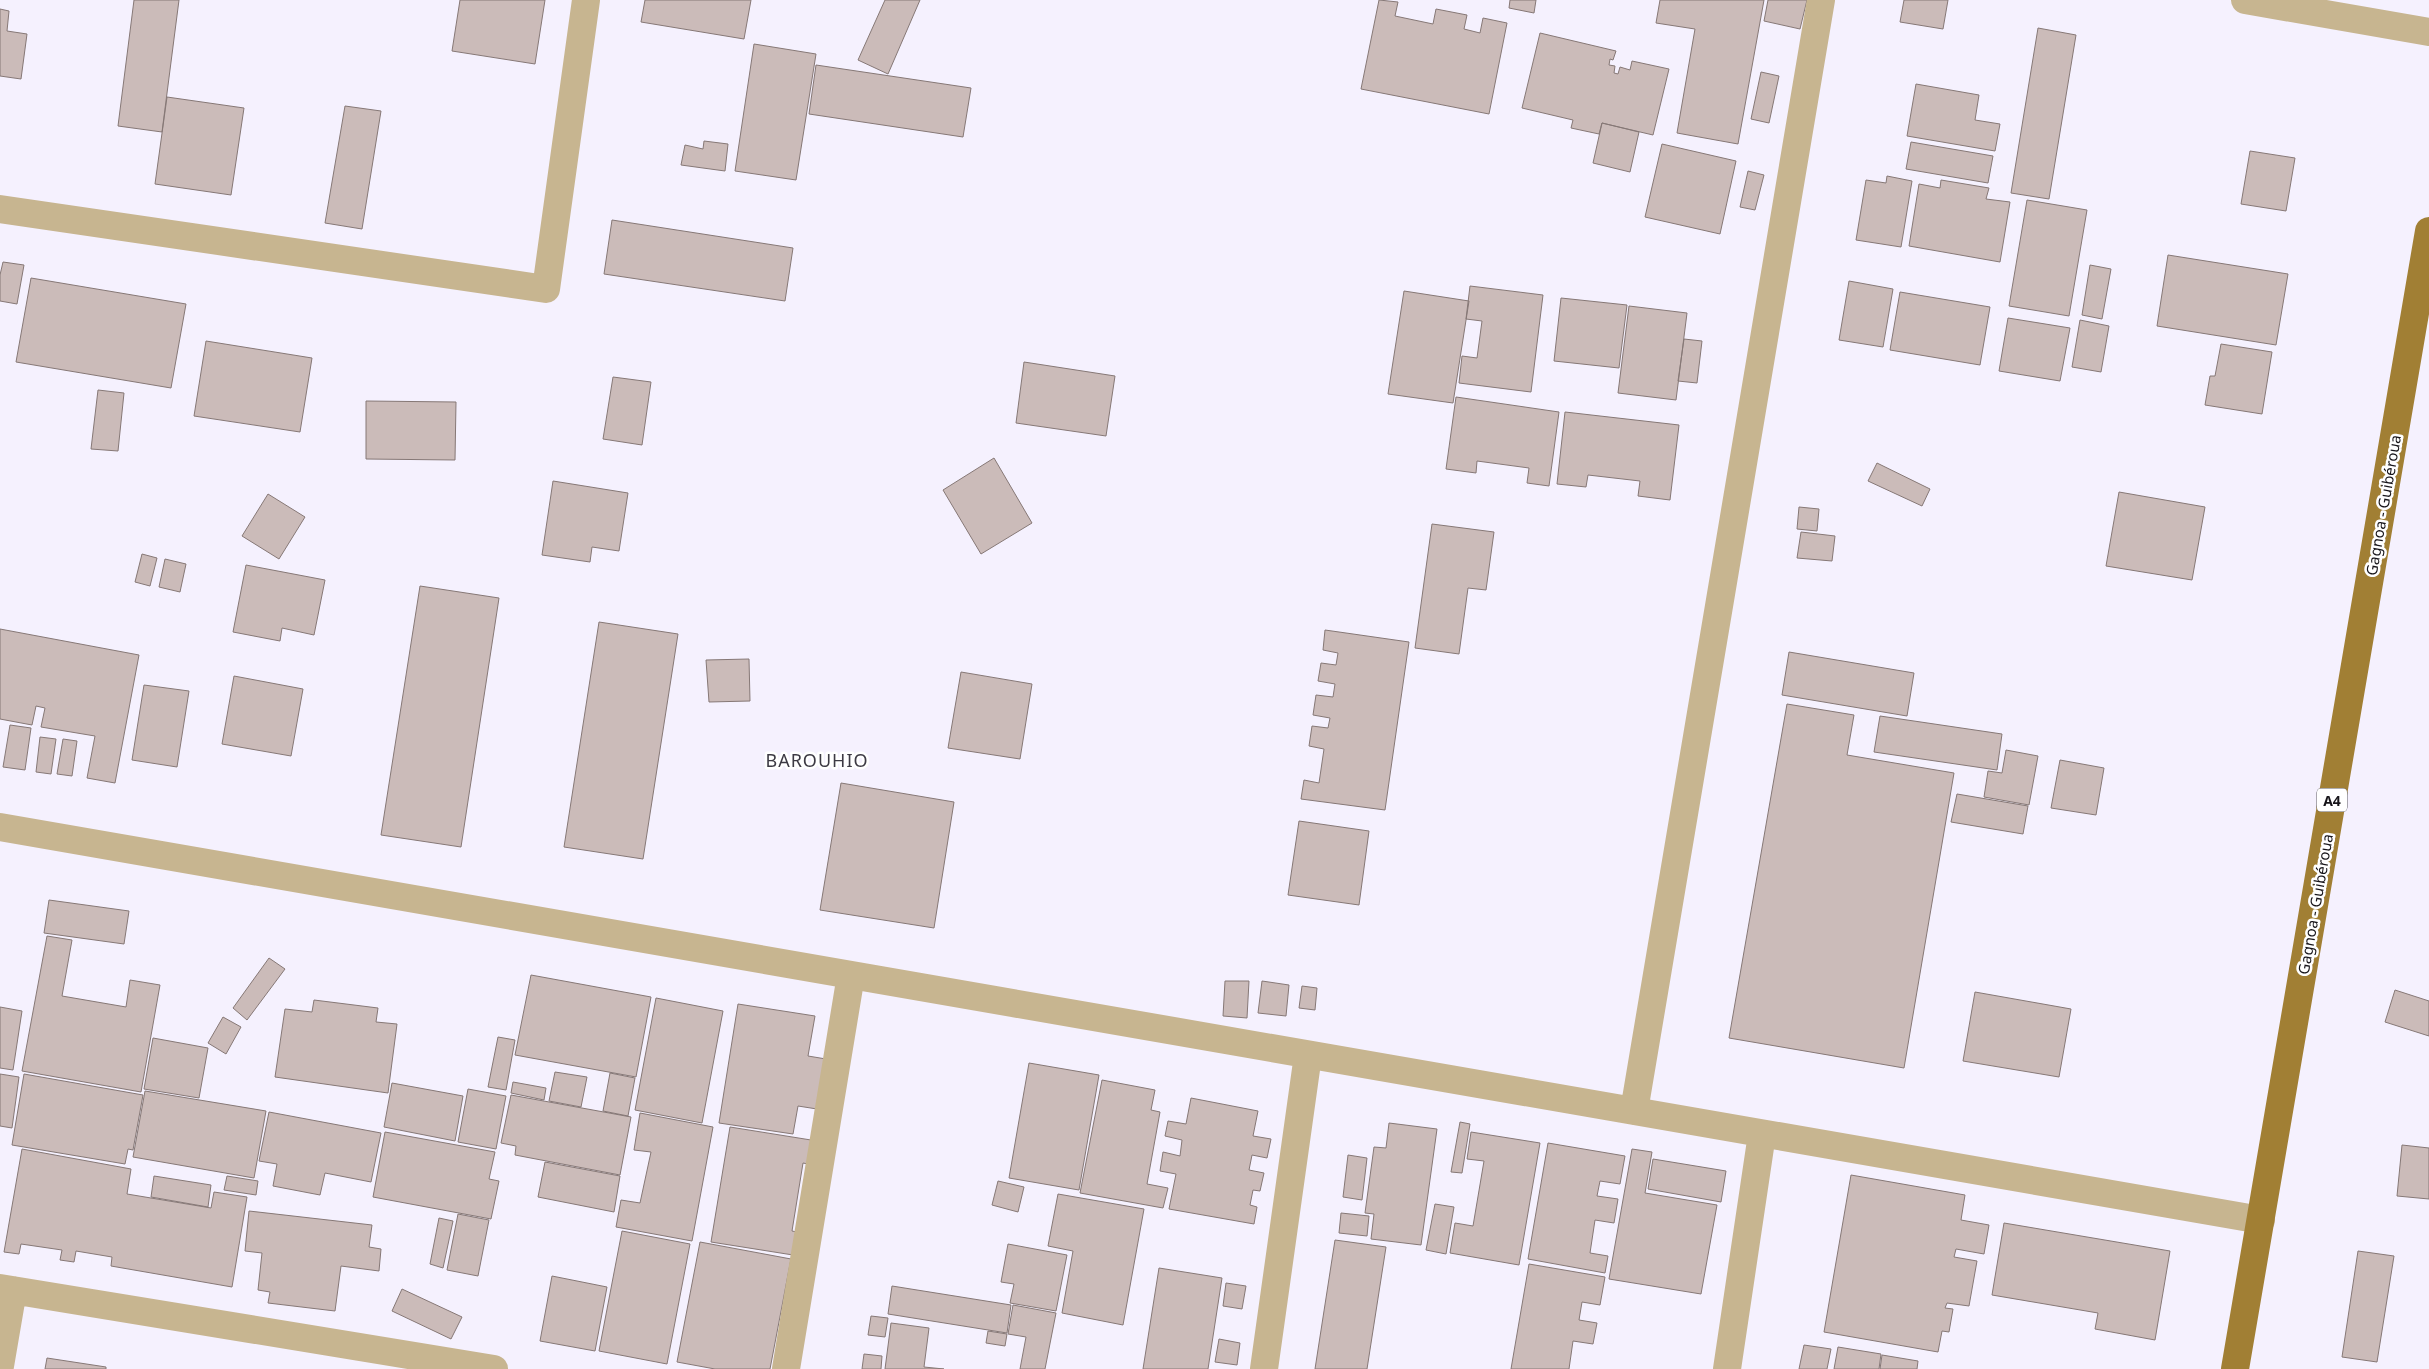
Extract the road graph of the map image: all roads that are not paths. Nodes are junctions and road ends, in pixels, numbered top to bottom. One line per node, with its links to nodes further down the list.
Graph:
1 (586, 0): 5 (street)
2 (1821, 0): 10 (street)
3 (2245, 0): 4 (street)
4 (2429, 32)
5 (0, 209)
6 (2429, 232): 12 (main road, Gagnoa - Guibéroua / A4)
7 (0, 827): 8 (street)
8 (851, 975): 9 (street); 17 (street)
9 (1308, 1055): 10 (street); 18 (street)
10 (1634, 1111): 11 (street)
11 (1762, 1134): 12 (street); 19 (street)
12 (2261, 1220): 20 (main road, Gagnoa - Guibéroua / A4)
13 (6, 1289): 14 (street); 15 (street)
14 (394, 1360): 16 (street)
15 (0, 1366)
16 (494, 1369)
17 (786, 1369)
18 (1264, 1369)
19 (1726, 1369)
20 (2235, 1369)

